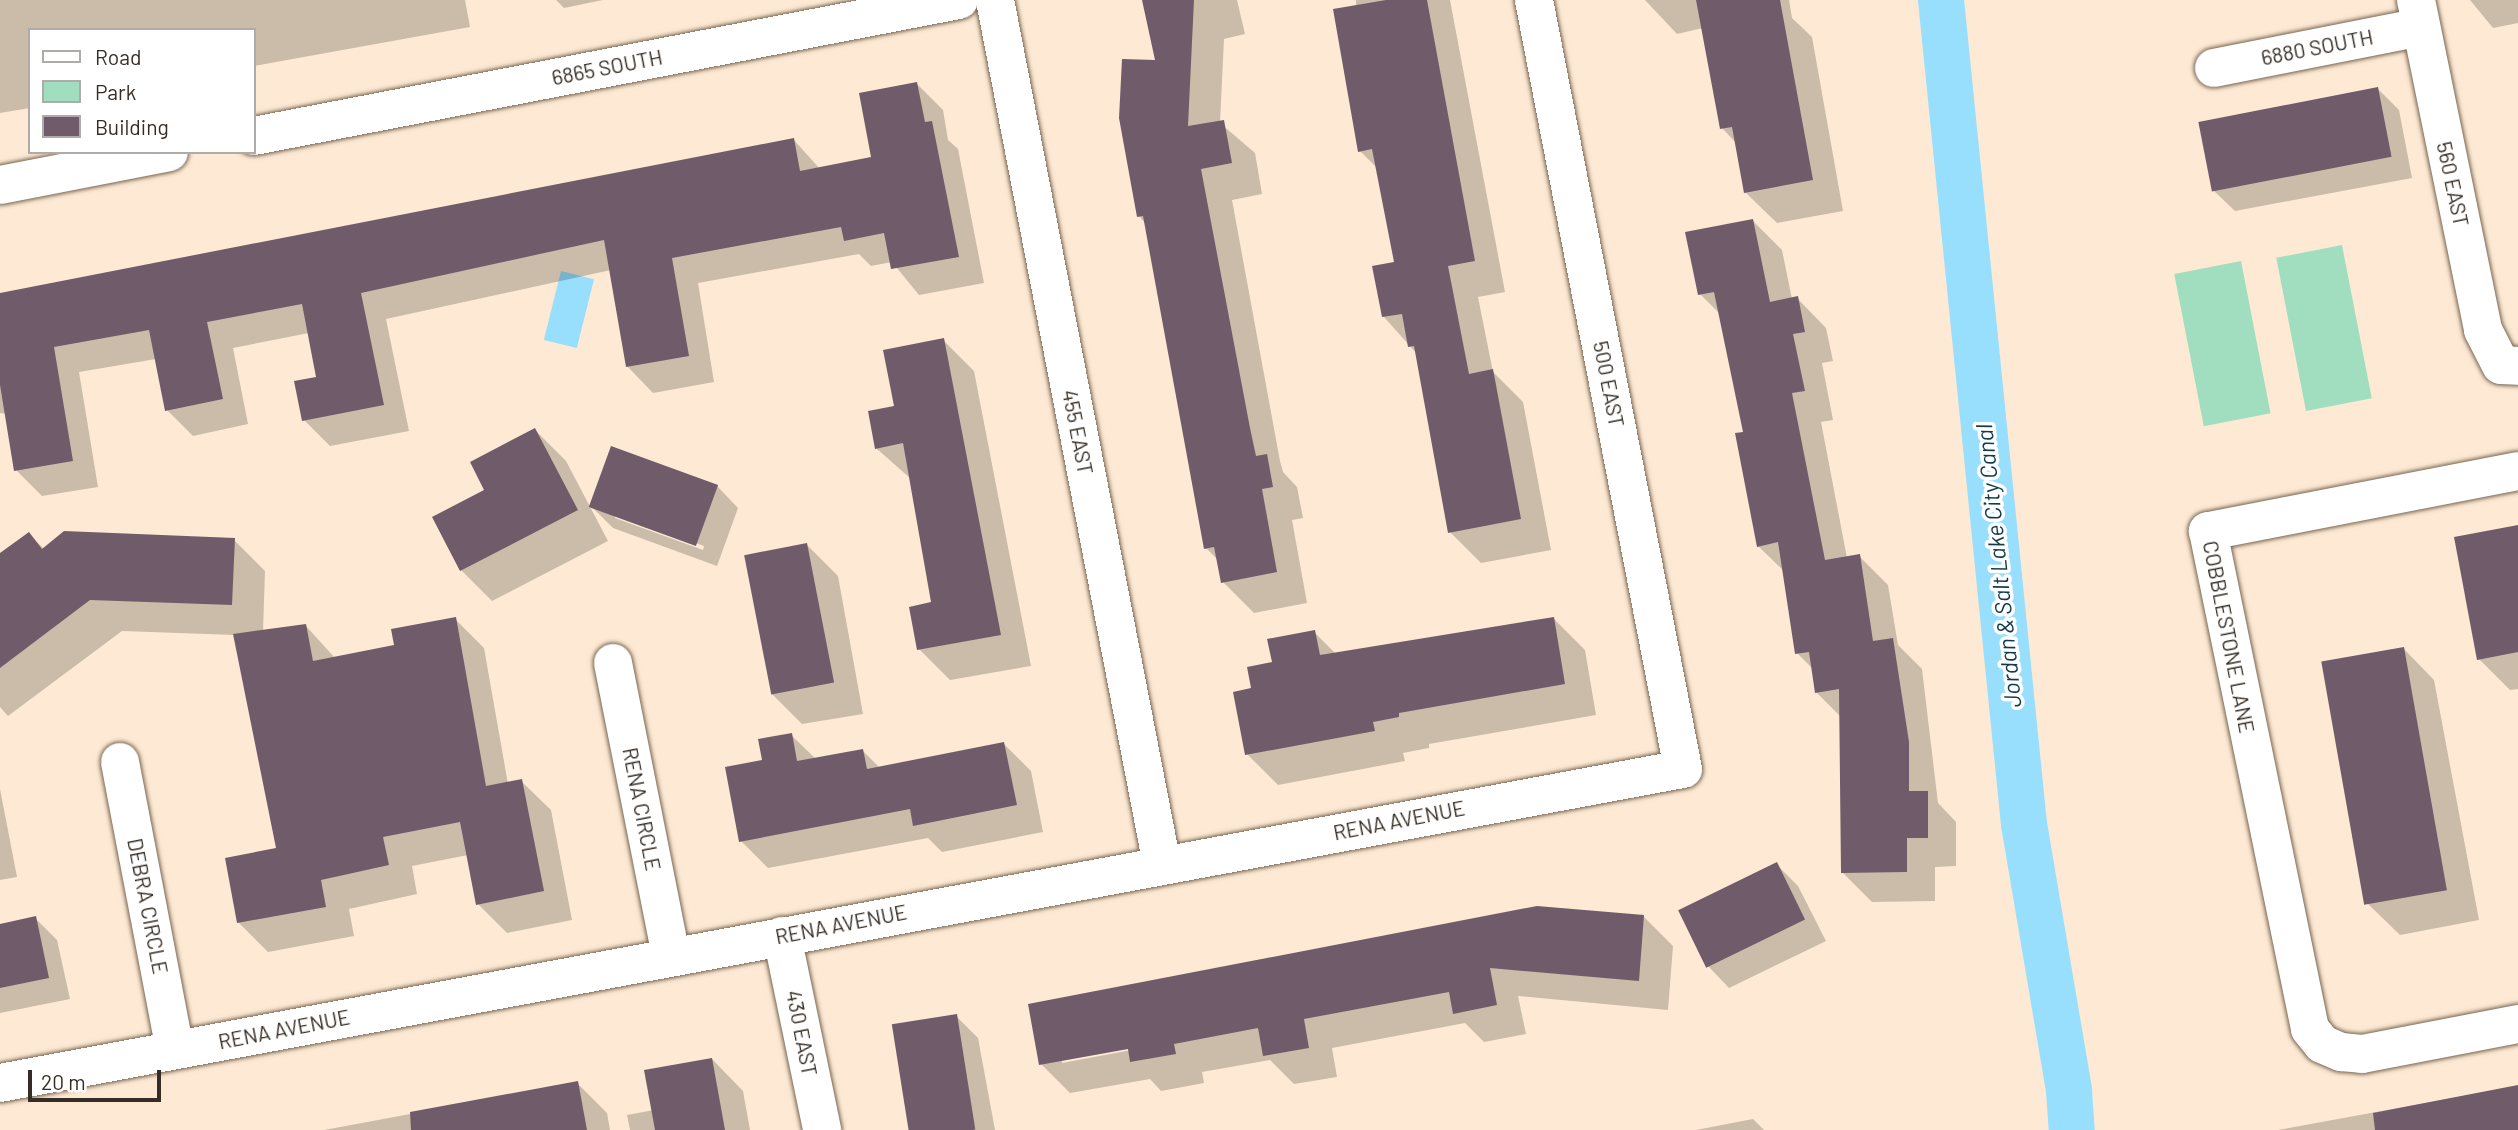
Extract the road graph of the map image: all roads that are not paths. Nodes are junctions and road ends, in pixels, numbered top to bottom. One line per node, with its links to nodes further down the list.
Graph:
1 (960, 0): 6 (street, 6865 SOUTH)
2 (995, 0): 14 (street, 455 EAST)
3 (1534, 0): 13 (street, 500 EAST)
4 (2418, 14): 5 (street, 6880 SOUTH); 9 (street, 560 EAST)
5 (2214, 68)
6 (256, 136)
7 (159, 154): 8 (street)
8 (0, 185)
9 (2510, 365)
10 (2518, 471): 17 (street, COBBLESTONE LANE)
11 (613, 663): 16 (street, RENA CIRCLE)
12 (120, 762): 18 (street, DEBRA CIRCLE)
13 (1683, 769): 14 (street, RENA AVENUE)
14 (1161, 865): 15 (street, RENA AVENUE)
15 (782, 936): 16 (street, RENA AVENUE); 20 (street, 430 EAST)
16 (671, 956): 18 (street, RENA AVENUE)
17 (2518, 1024)
18 (175, 1050): 19 (street, RENA AVENUE)
19 (0, 1083)
20 (822, 1130)

